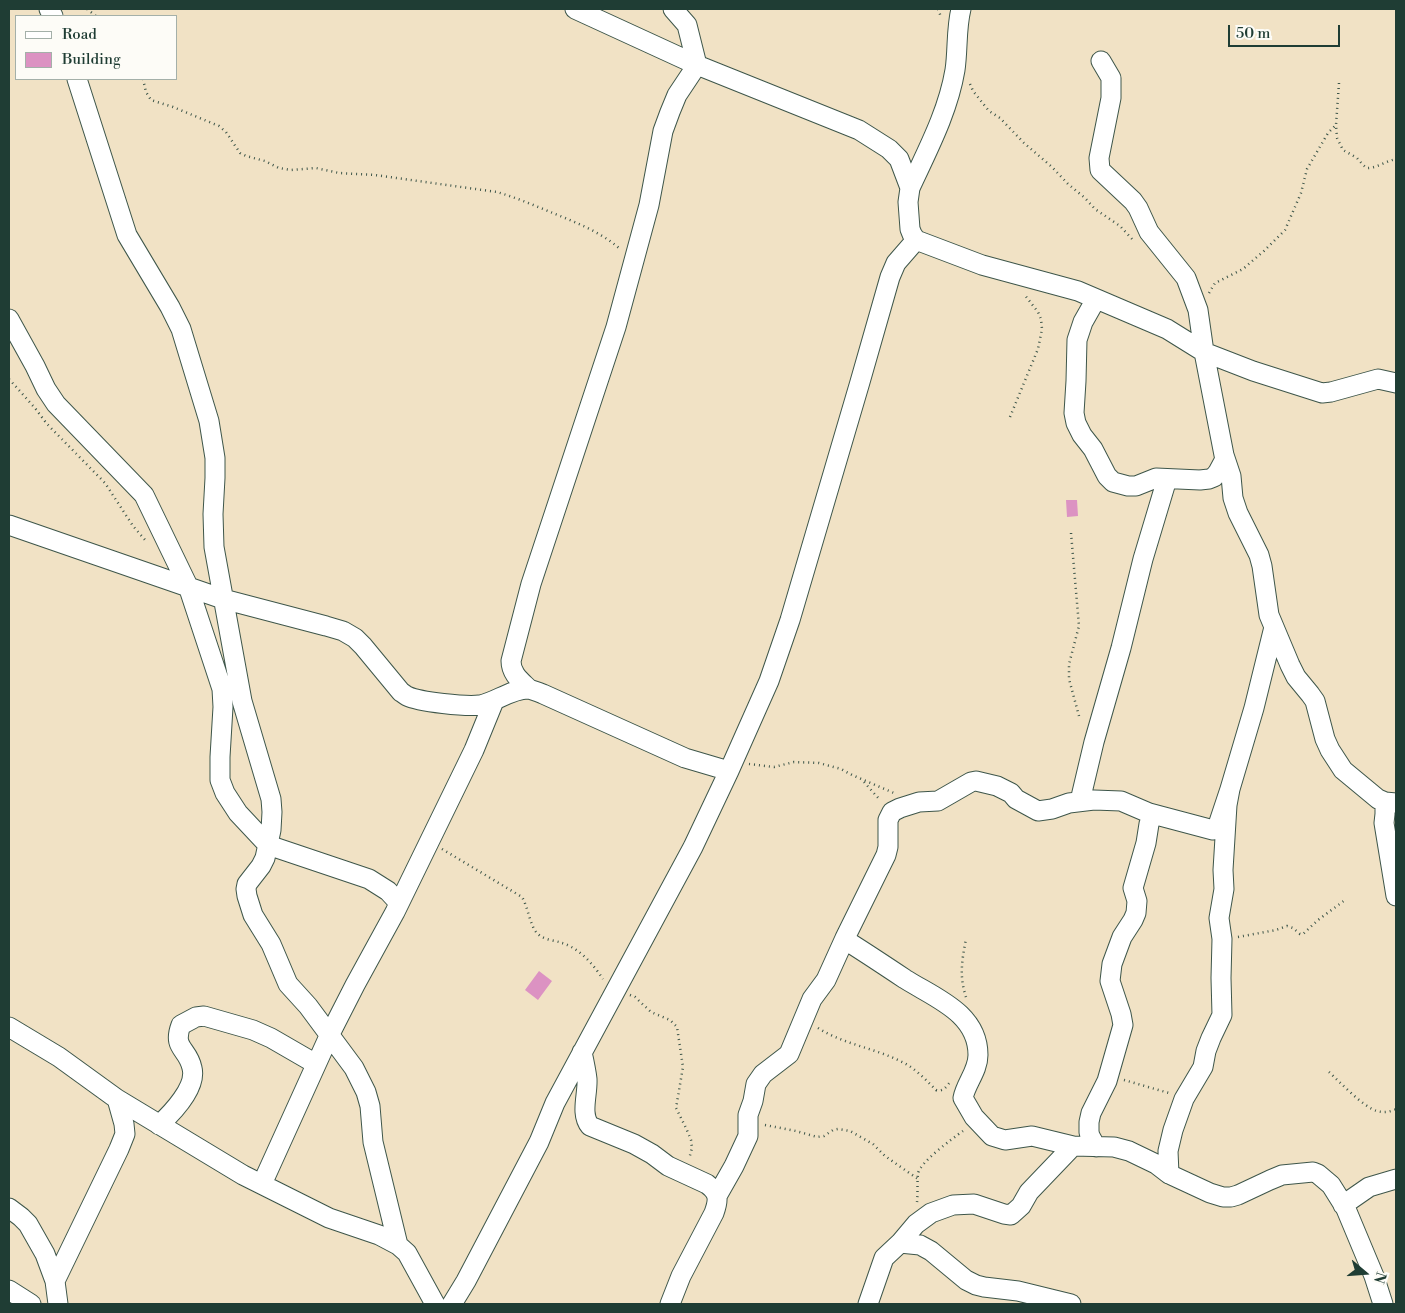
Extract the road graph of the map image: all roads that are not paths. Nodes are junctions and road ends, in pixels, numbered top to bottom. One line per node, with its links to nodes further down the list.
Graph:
1 (575, 9): 5 (street)
2 (673, 9): 5 (street)
3 (961, 9): 7 (street)
4 (1102, 61): 11 (street)
5 (697, 65): 7 (street); 21 (street)
6 (77, 80): 19 (street)
7 (910, 188): 8 (street)
8 (916, 240): 9 (street); 23 (street)
9 (1096, 299): 11 (street); 14 (street)
10 (9, 320): 18 (street)
11 (1204, 352): 12 (street); 13 (street)
12 (1396, 383)
13 (1225, 459): 15 (street); 16 (street)
14 (1167, 479): 15 (street); 25 (street)
15 (1187, 480): 16 (street)
16 (1236, 507): 20 (street)
17 (9, 524): 18 (street)
18 (188, 586): 19 (street); 28 (street)
19 (224, 600): 22 (street); 28 (street)
20 (1274, 627): 24 (street); 26 (street)
21 (529, 689): 22 (street); 23 (street)
22 (494, 701): 30 (street)
23 (731, 766): 34 (street)
24 (1230, 789): 27 (street); 40 (street)
25 (1080, 801): 27 (street); 31 (street)
26 (1390, 802): 29 (street)
27 (1153, 814): 39 (street)
28 (268, 845): 30 (street); 33 (street)
29 (1396, 896)
30 (400, 903): 33 (street)
31 (845, 938): 38 (street); 43 (street)
32 (9, 1028): 36 (street)
33 (330, 1034): 35 (street); 47 (street)
34 (582, 1052): 43 (street); 53 (street)
35 (316, 1064): 37 (street); 42 (street)
36 (117, 1099): 37 (street); 48 (street)
37 (159, 1125): 42 (street)
38 (1073, 1146): 39 (street); 46 (street)
39 (1096, 1147): 40 (street)
40 (1169, 1174): 44 (street)
41 (1396, 1179): 44 (street)
42 (262, 1184): 47 (street)
43 (717, 1196): 54 (street)
44 (1343, 1205): 57 (street)
45 (9, 1208): 48 (street)
46 (900, 1243): 55 (street); 56 (street)
47 (398, 1245): 52 (street)
48 (56, 1281): 51 (street)
49 (9, 1290): 50 (street)
50 (31, 1304)
51 (58, 1304)
52 (435, 1304)
53 (452, 1304)
54 (670, 1304)
55 (868, 1304)
56 (1071, 1304)
57 (1383, 1304)

